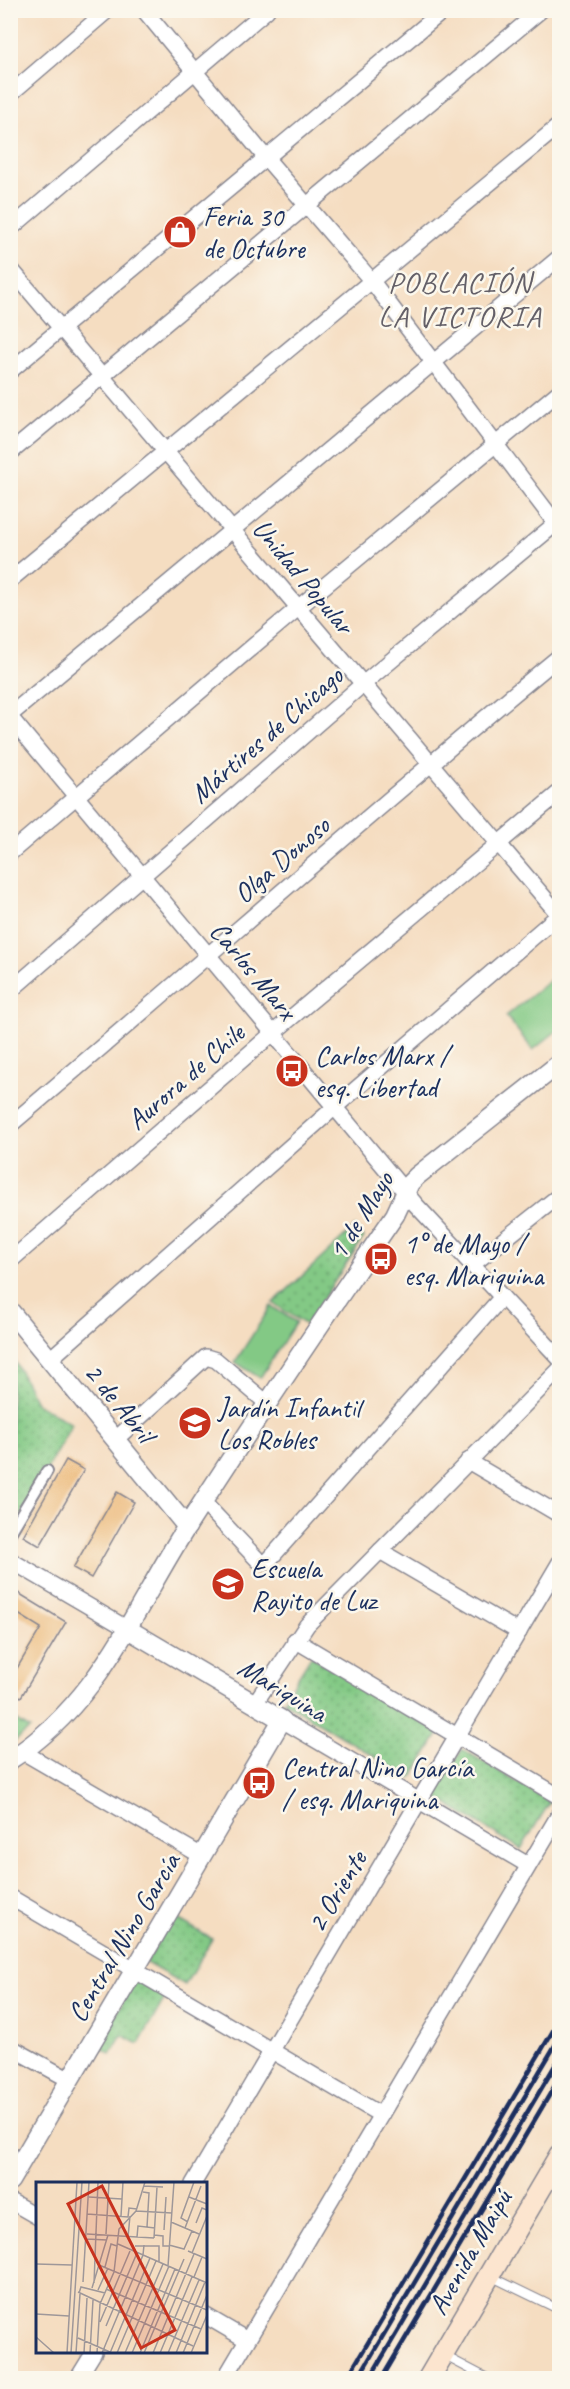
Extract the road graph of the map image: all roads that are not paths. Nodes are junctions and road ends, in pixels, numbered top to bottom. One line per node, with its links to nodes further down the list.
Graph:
1 (108, 10): 7 (street)
2 (144, 10): 6 (street)
3 (267, 10): 6 (street)
4 (444, 10): 9 (street)
5 (541, 10): 10 (street)
6 (195, 72): 9 (street); 11 (street)
7 (10, 94)
8 (560, 125): 14 (street)
9 (266, 158): 10 (street); 15 (street)
10 (308, 205): 14 (street); 18 (street)
11 (10, 229)
12 (560, 257): 16 (street)
13 (10, 268): 15 (street, Unidad Popular)
14 (371, 280): 16 (street); 21 (street)
15 (62, 329): 17 (street); 18 (street, Unidad Popular)
16 (434, 362): 20 (street); 24 (street)
17 (10, 371)
18 (102, 376): 21 (street, Unidad Popular); 22 (street)
19 (560, 391): 20 (street)
20 (496, 444): 23 (street); 26 (street)
21 (166, 451): 24 (street, Unidad Popular); 25 (street)
22 (10, 453)
23 (558, 524): 28 (street, Mártires de Chicago)
24 (232, 530): 26 (street, Unidad Popular); 29 (street)
25 (10, 580)
26 (298, 608): 28 (street, Unidad Popular); 32 (street)
27 (560, 656): 30 (street, Olga Donoso)
28 (363, 684): 30 (street, Unidad Popular); 35 (street, Mártires de Chicago)
29 (10, 716): 32 (street, Carlos Marx)
30 (429, 762): 33 (street, Unidad Popular); 37 (street, Olga Donoso)
31 (560, 792): 33 (street, Aurora de Chile)
32 (76, 797): 34 (street); 35 (street, Carlos Marx)
33 (498, 843): 36 (street, Unidad Popular); 39 (street, Aurora de Chile)
34 (10, 853)
35 (142, 876): 37 (street, Carlos Marx); 38 (street, Mártires de Chicago)
36 (559, 915): 41 (street)
37 (210, 957): 39 (street, Carlos Marx); 42 (street, Olga Donoso)
38 (10, 991)
39 (273, 1032): 41 (street, Carlos Marx); 45 (street, Aurora de Chile)
40 (560, 1063): 43 (street, 1 de Mayo)
41 (335, 1107): 43 (street, Carlos Marx); 49 (street)
42 (10, 1125)
43 (405, 1191): 46 (street, Carlos Marx); 52 (street, 1 de Mayo)
44 (560, 1195): 46 (street)
45 (10, 1261)
46 (472, 1265): 47 (street, Carlos Marx)
47 (502, 1297): 50 (street, Carlos Marx); 56 (street)
48 (10, 1311): 49 (street, 2 de Abril)
49 (50, 1359): 53 (street, 2 de Abril)
50 (560, 1359)
51 (560, 1369): 54 (street)
52 (268, 1404): 53 (street); 56 (street, 1 de Mayo)
53 (116, 1439): 58 (street, 2 de Abril)
54 (468, 1461): 57 (street); 60 (street)
55 (47, 1471): 59 (street)
56 (203, 1502): 58 (street, 1 de Mayo)
57 (560, 1515)
58 (187, 1527): 63 (street, 1 de Mayo)
59 (10, 1533)
60 (380, 1551): 64 (street); 65 (street)
61 (10, 1560): 63 (street, Mariquina)
62 (560, 1563): 64 (street, 2 Oriente)
63 (126, 1628): 66 (street, Mariquina); 69 (street, 1 de Mayo)
64 (519, 1632): 68 (street, 2 Oriente)
65 (295, 1640): 66 (street); 68 (street)
66 (255, 1703): 67 (street, Mariquina)
67 (282, 1720): 71 (street, Mariquina); 73 (street, Central Nino García)
68 (457, 1736): 70 (street); 71 (street, 2 Oriente)
69 (17, 1756): 73 (street)
70 (560, 1797)
71 (419, 1800): 74 (street, Mariquina); 78 (street, 2 Oriente)
72 (560, 1813): 74 (street)
73 (202, 1856): 76 (street, Central Nino García)
74 (528, 1865): 80 (street)
75 (10, 1897): 76 (street)
76 (135, 1970): 78 (street); 79 (street, Central Nino García)
77 (10, 2047): 79 (street)
78 (272, 2050): 80 (street); 83 (street, 2 Oriente)
79 (70, 2080): 82 (street, Central Nino García)
80 (381, 2115): 89 (street)
81 (556, 2168): 86 (main road, Avenida Maipú)
82 (10, 2181)
83 (195, 2182)
84 (10, 2201): 85 (street)
85 (36, 2216)
86 (489, 2275): 87 (lane); 91 (main road, Avenida Maipú)
87 (560, 2310)
88 (207, 2317): 89 (street)
89 (247, 2340): 93 (street)
90 (93, 2353): 92 (street)
91 (443, 2355): 94 (main road, Avenida Maipú); 95 (lane)
92 (78, 2379)
93 (225, 2379)
94 (429, 2379)
95 (487, 2379)

